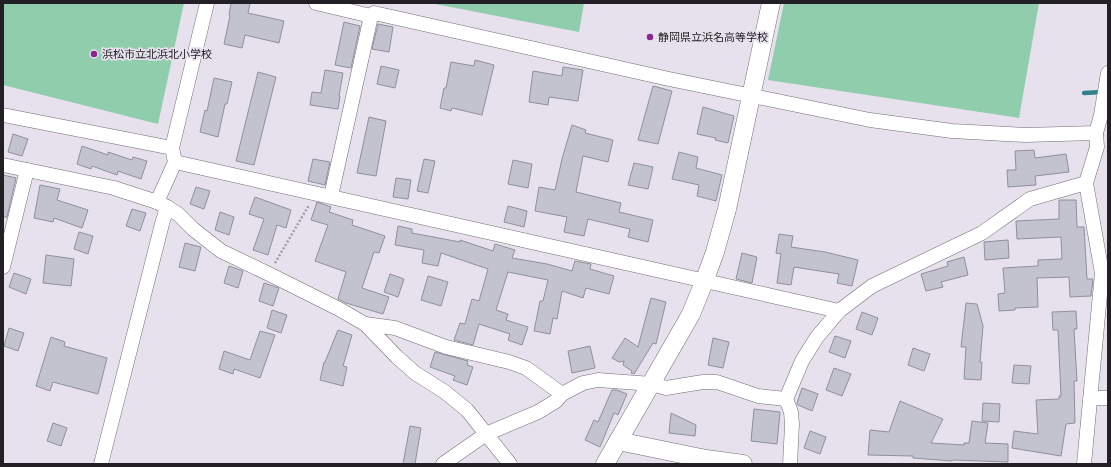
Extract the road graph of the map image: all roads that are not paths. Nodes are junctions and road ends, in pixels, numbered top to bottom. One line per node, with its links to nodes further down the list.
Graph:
1 (207, 3): 9 (street)
2 (316, 3): 4 (street)
3 (771, 3): 6 (street)
4 (371, 16): 6 (street); 14 (street)
5 (1107, 77): 8 (street)
6 (750, 96): 8 (street); 18 (street)
7 (3, 115): 9 (street)
8 (1096, 133): 13 (street)
9 (172, 148): 10 (street)
10 (175, 162): 14 (street); 15 (street)
11 (3, 165): 12 (street)
12 (27, 170): 15 (street); 16 (street)
13 (1086, 183): 17 (street); 19 (street)
14 (331, 196): 18 (street)
15 (162, 204): 20 (street); 28 (street)
16 (3, 267)
17 (1105, 273): 23 (street)
18 (704, 282): 19 (street); 21 (street)
19 (839, 311): 25 (street)
20 (365, 324): 22 (street); 26 (street)
21 (652, 384): 22 (street); 25 (street); 27 (street)
22 (562, 394): 26 (street)
23 (1091, 398): 24 (street); 34 (street)
24 (1108, 398)
25 (786, 399): 33 (street)
26 (486, 434): 29 (street); 30 (street)
27 (618, 441): 31 (street); 32 (street)
28 (101, 464)
29 (443, 464)
30 (510, 464)
31 (605, 464)
32 (743, 464)
33 (790, 464)
34 (1084, 464)

